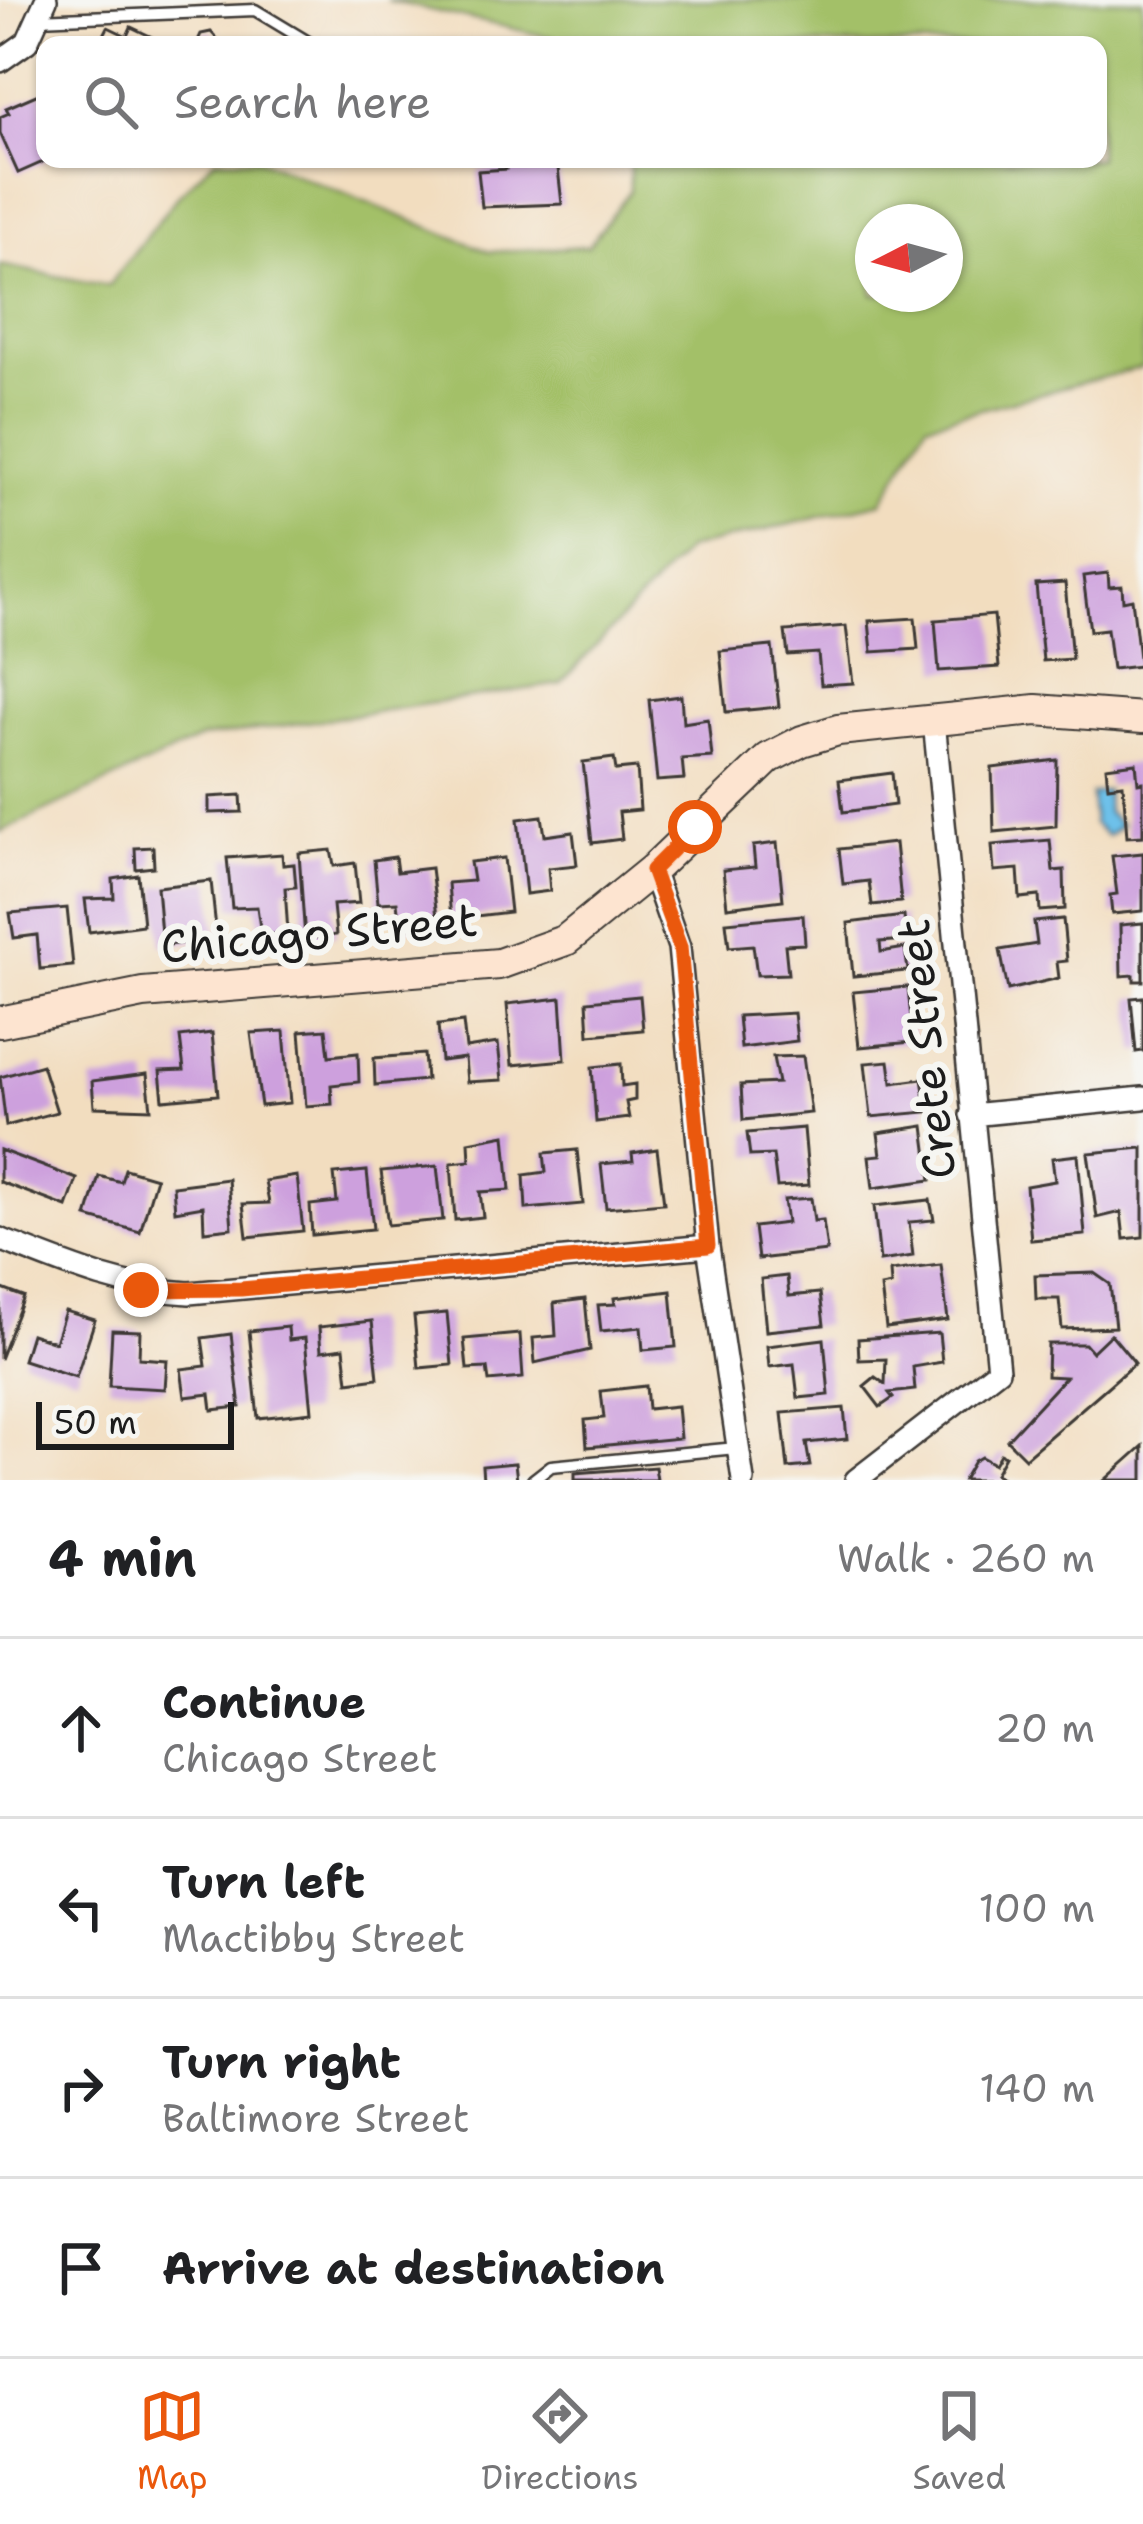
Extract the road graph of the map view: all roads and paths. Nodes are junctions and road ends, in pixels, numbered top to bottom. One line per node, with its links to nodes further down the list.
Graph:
1 (42, 9): 2 (lane); 3 (street)
2 (298, 36)
3 (0, 61)
4 (1143, 718): 5 (street, Chicago Street)
5 (934, 721): 6 (street, Chicago Street); 9 (street, Crete Street)
6 (652, 870): 7 (street, Chicago Street); 11 (street)
7 (0, 1022)
8 (1143, 1098): 9 (street)
9 (970, 1115): 15 (street, Crete Street)
10 (0, 1239): 11 (street)
11 (708, 1246): 12 (street)
12 (736, 1448): 13 (lane); 14 (street)
13 (533, 1480)
14 (743, 1480)
15 (856, 1480)

